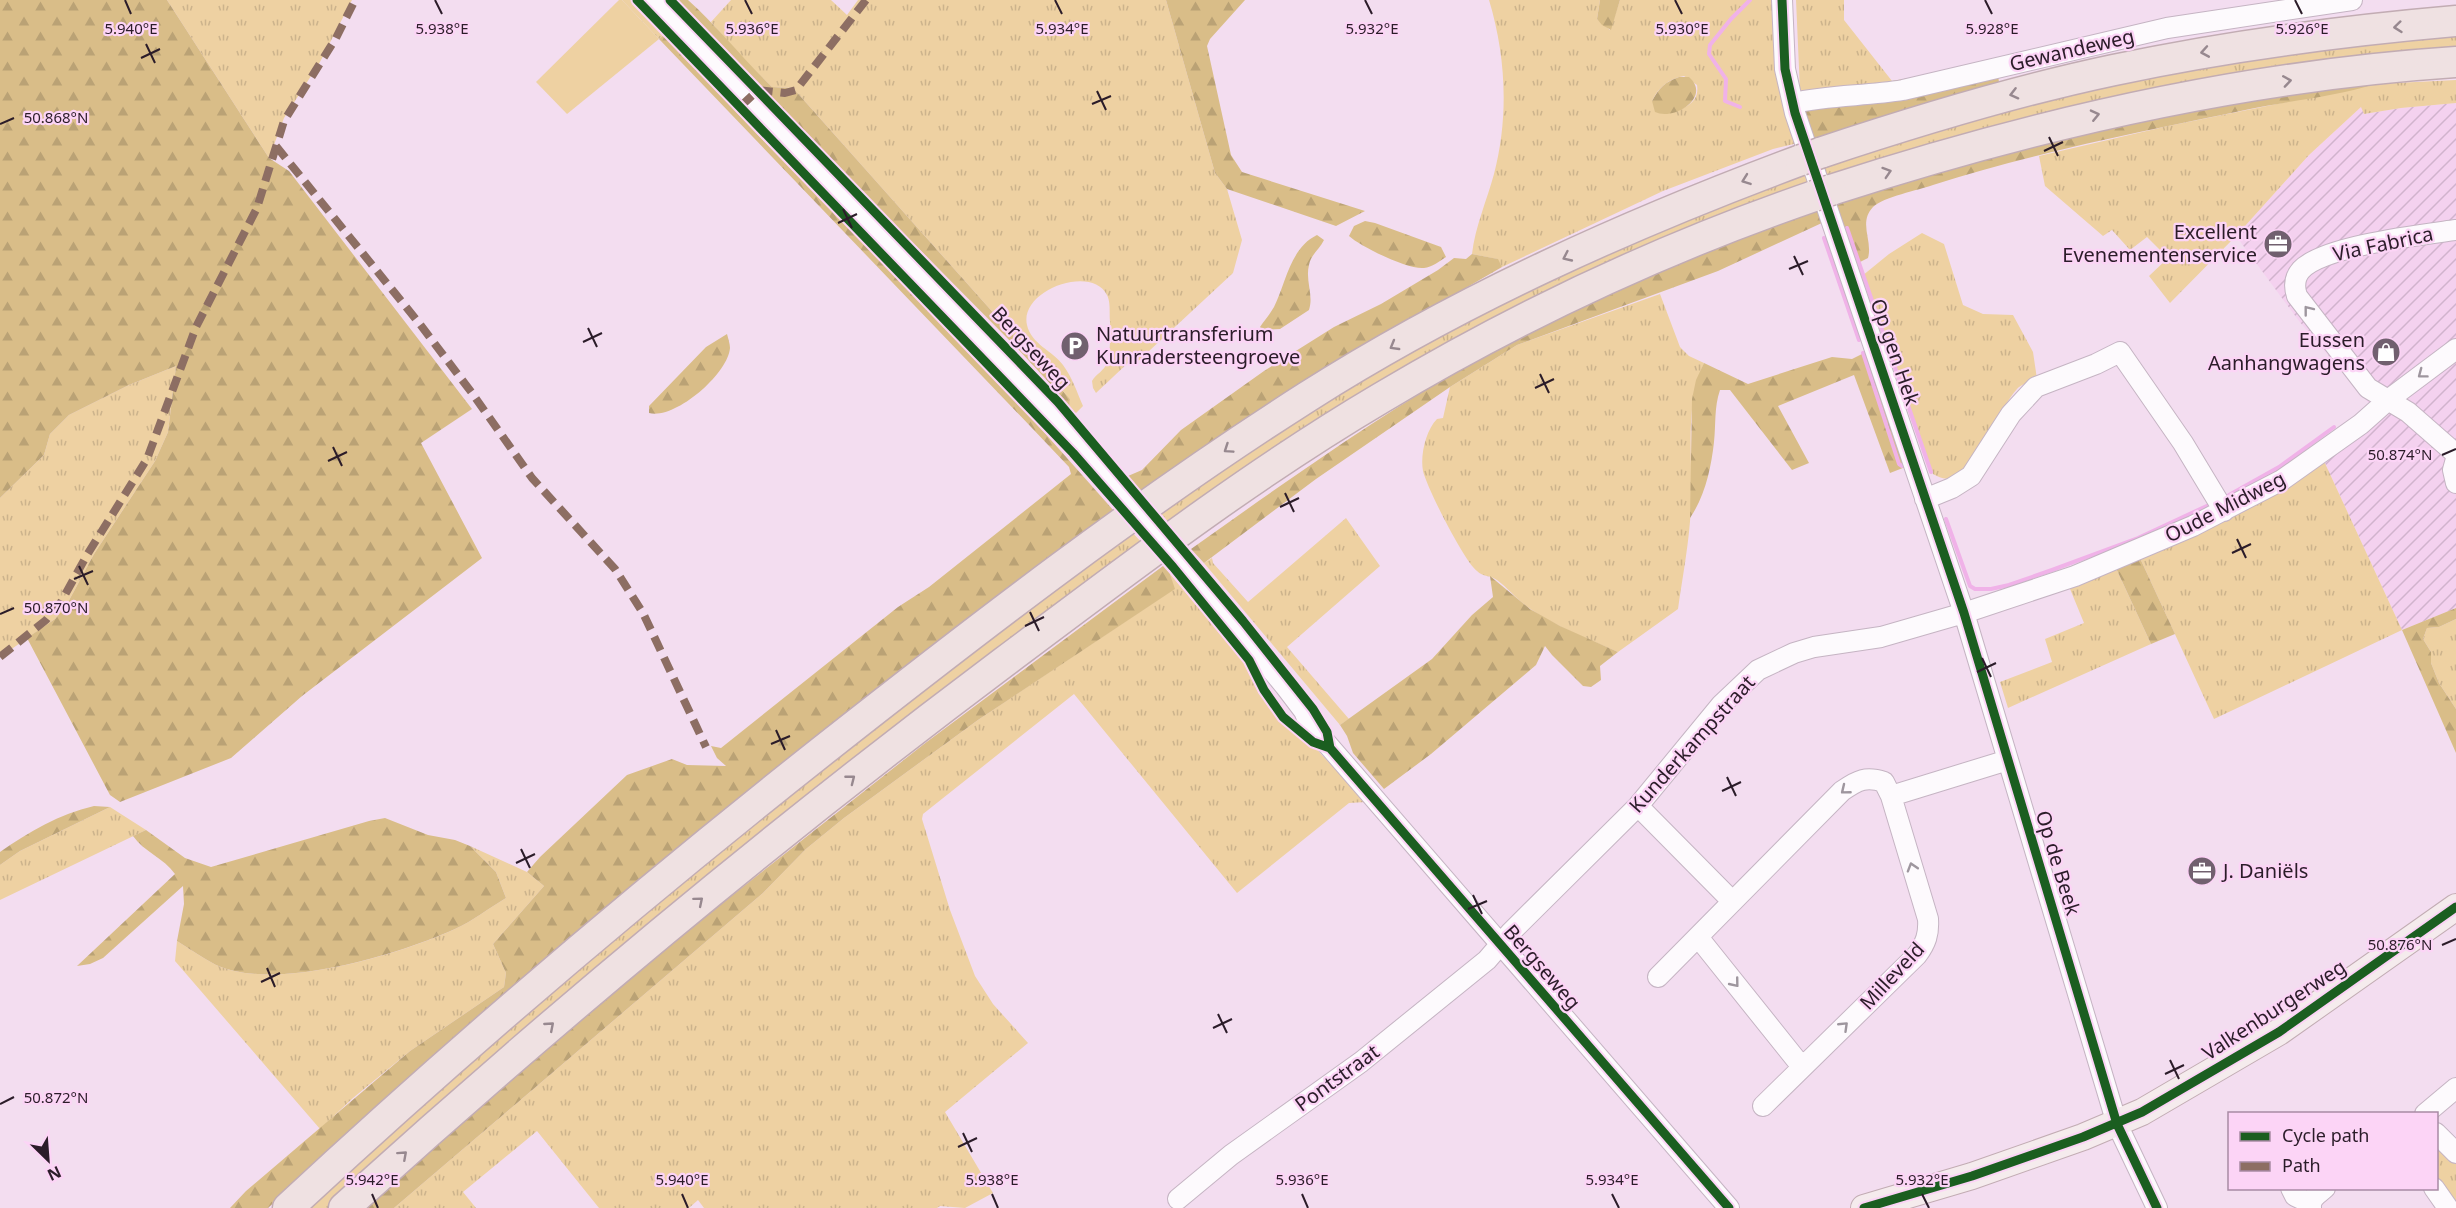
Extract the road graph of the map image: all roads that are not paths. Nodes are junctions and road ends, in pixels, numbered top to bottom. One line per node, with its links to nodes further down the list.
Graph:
1 (653, 0): 22 (street, Bergseweg, bridge)
2 (1782, 0): 6 (street, Op gen Hek)
3 (2352, 0): 6 (street, Gewandeweg)
4 (2456, 21): 36 (highway, one-way to 36)
5 (2456, 62): 37 (highway, one-way to 5)
6 (1792, 103): 13 (street, Op gen Hek)
7 (2456, 230): 9 (street, Via Fabrica, one-way to 7)
8 (2456, 349): 9 (street, Oude Midweg, one-way to 9)
9 (2388, 400): 10 (street); 14 (street, Oude Midweg)
10 (2456, 454)
11 (2456, 459): 12 (street)
12 (2456, 483)
13 (1925, 499): 14 (street); 15 (street, Op gen Hek)
14 (2224, 511): 15 (street, Oude Midweg)
15 (1964, 613): 16 (street, Op de Beek); 18 (street, Kunderkampstraat)
16 (2008, 760): 17 (street); 28 (street, Op de Beek)
17 (1891, 796): 19 (street, one-way to 19); 24 (street, Milleveld, one-way to 17)
18 (1638, 806): 19 (street); 22 (street, Kunderkampstraat)
19 (1732, 901): 21 (street)
20 (2456, 907): 28 (main road, Valkenburgerweg)
21 (1698, 937): 23 (street); 24 (street, one-way to 24)
22 (1499, 944): 34 (street, Pontstraat); 38 (street, Bergseweg)
23 (1658, 977)
24 (1802, 1067): 26 (street, Milleveld)
25 (2456, 1088): 27 (street)
26 (1763, 1106)
27 (2426, 1112)
28 (2117, 1124): 39 (main road, Valkenburgerweg); 40 (street, Op de Beek)
29 (2438, 1135): 30 (street)
30 (2456, 1153)
31 (2292, 1190): 35 (street)
32 (2323, 1190): 35 (street)
33 (2435, 1190): 41 (street)
34 (1178, 1199)
35 (2310, 1206)
36 (288, 1208)
37 (344, 1208)
38 (1729, 1208)
39 (1864, 1208)
40 (2157, 1208)
41 (2448, 1208)

